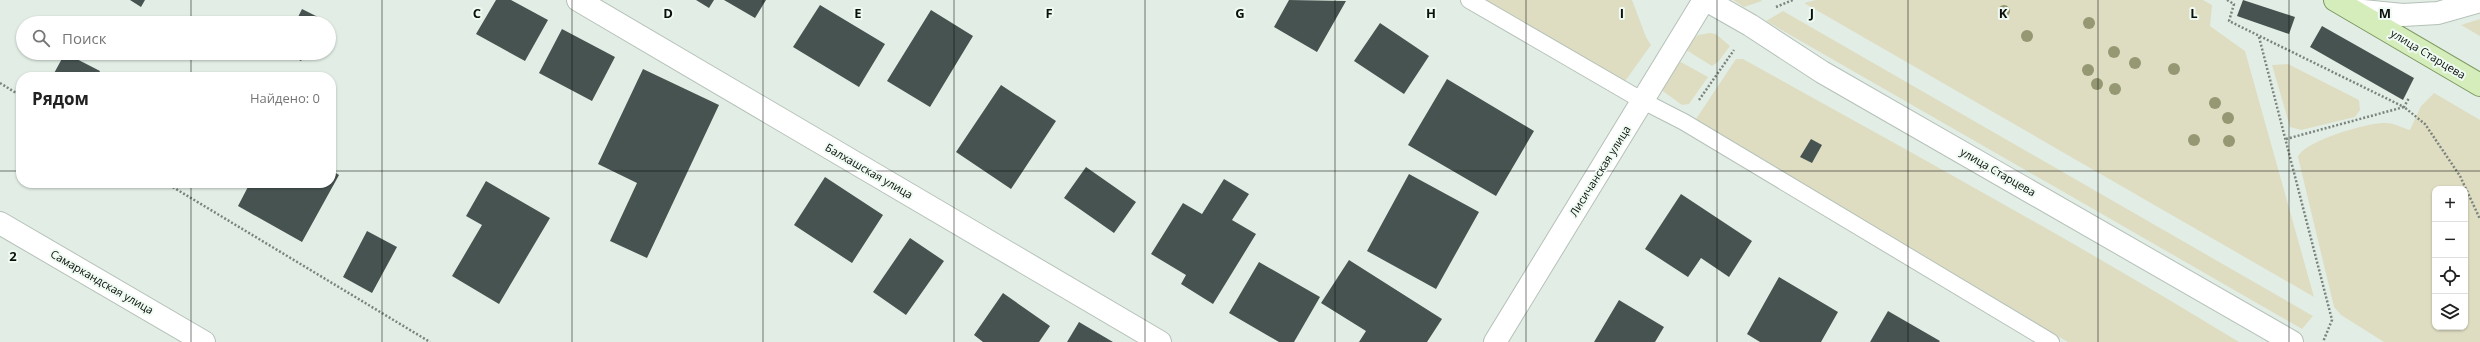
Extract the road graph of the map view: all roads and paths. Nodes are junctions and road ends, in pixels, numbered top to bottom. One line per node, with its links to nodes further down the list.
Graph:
1 (578, 0): 23 (street, Балхашская улица)
2 (1469, 0): 14 (lane)
3 (1705, 0): 8 (street, улица Старцева); 14 (street, Лисичанская улица)
4 (1793, 0): 8 (path)
5 (2227, 0): 9 (path)
6 (2480, 1): 7 (street)
7 (2344, 5): 11 (main road, улица Старцева)
8 (1750, 25): 16 (path); 26 (street, улица Старцева)
9 (2259, 37): 15 (path); 17 (path)
10 (0, 83): 12 (path)
11 (2480, 85)
12 (16, 93)
13 (2409, 98): 15 (path)
14 (1642, 101): 16 (lane); 24 (street, Лисичанская улица)
15 (2404, 107): 17 (path); 19 (path)
16 (1684, 122): 25 (lane)
17 (2286, 139): 27 (path)
18 (174, 188): 22 (path)
19 (2480, 219)
20 (0, 223): 21 (street, Самаркандская улица)
21 (204, 342)
22 (430, 342)
23 (1160, 342)
24 (1495, 342)
25 (2051, 342)
26 (2292, 342)
27 (2323, 342)

